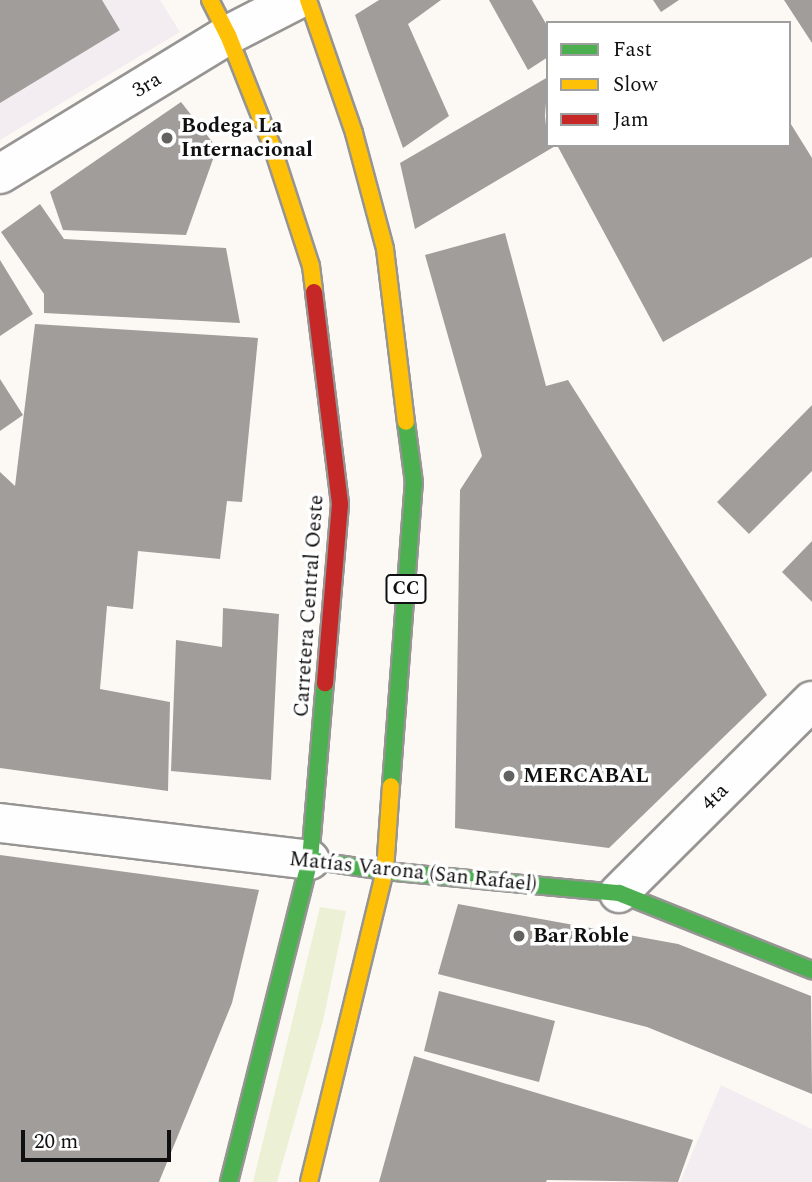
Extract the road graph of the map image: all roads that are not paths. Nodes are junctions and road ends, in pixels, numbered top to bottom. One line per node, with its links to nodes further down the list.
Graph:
1 (210, 0): 4 (main road, Carretera Central Oeste)
2 (296, 0): 4 (street, 3ra)
3 (308, 0): 9 (main road, CC)
4 (228, 35): 5 (street, 3ra); 8 (main road, Carretera Central Oeste)
5 (0, 174)
6 (812, 701): 10 (street, 4ta)
7 (0, 823): 8 (street, Matías Varona (San Rafael))
8 (310, 860): 9 (main road, Matías Varona (San Rafael)); 12 (main road, Carretera Central Oeste)
9 (385, 871): 10 (main road, Matías Varona (San Rafael)); 13 (main road, CC)
10 (619, 892): 11 (main road, Matías Varona (San Rafael))
11 (812, 970)
12 (229, 1182)
13 (309, 1182)

